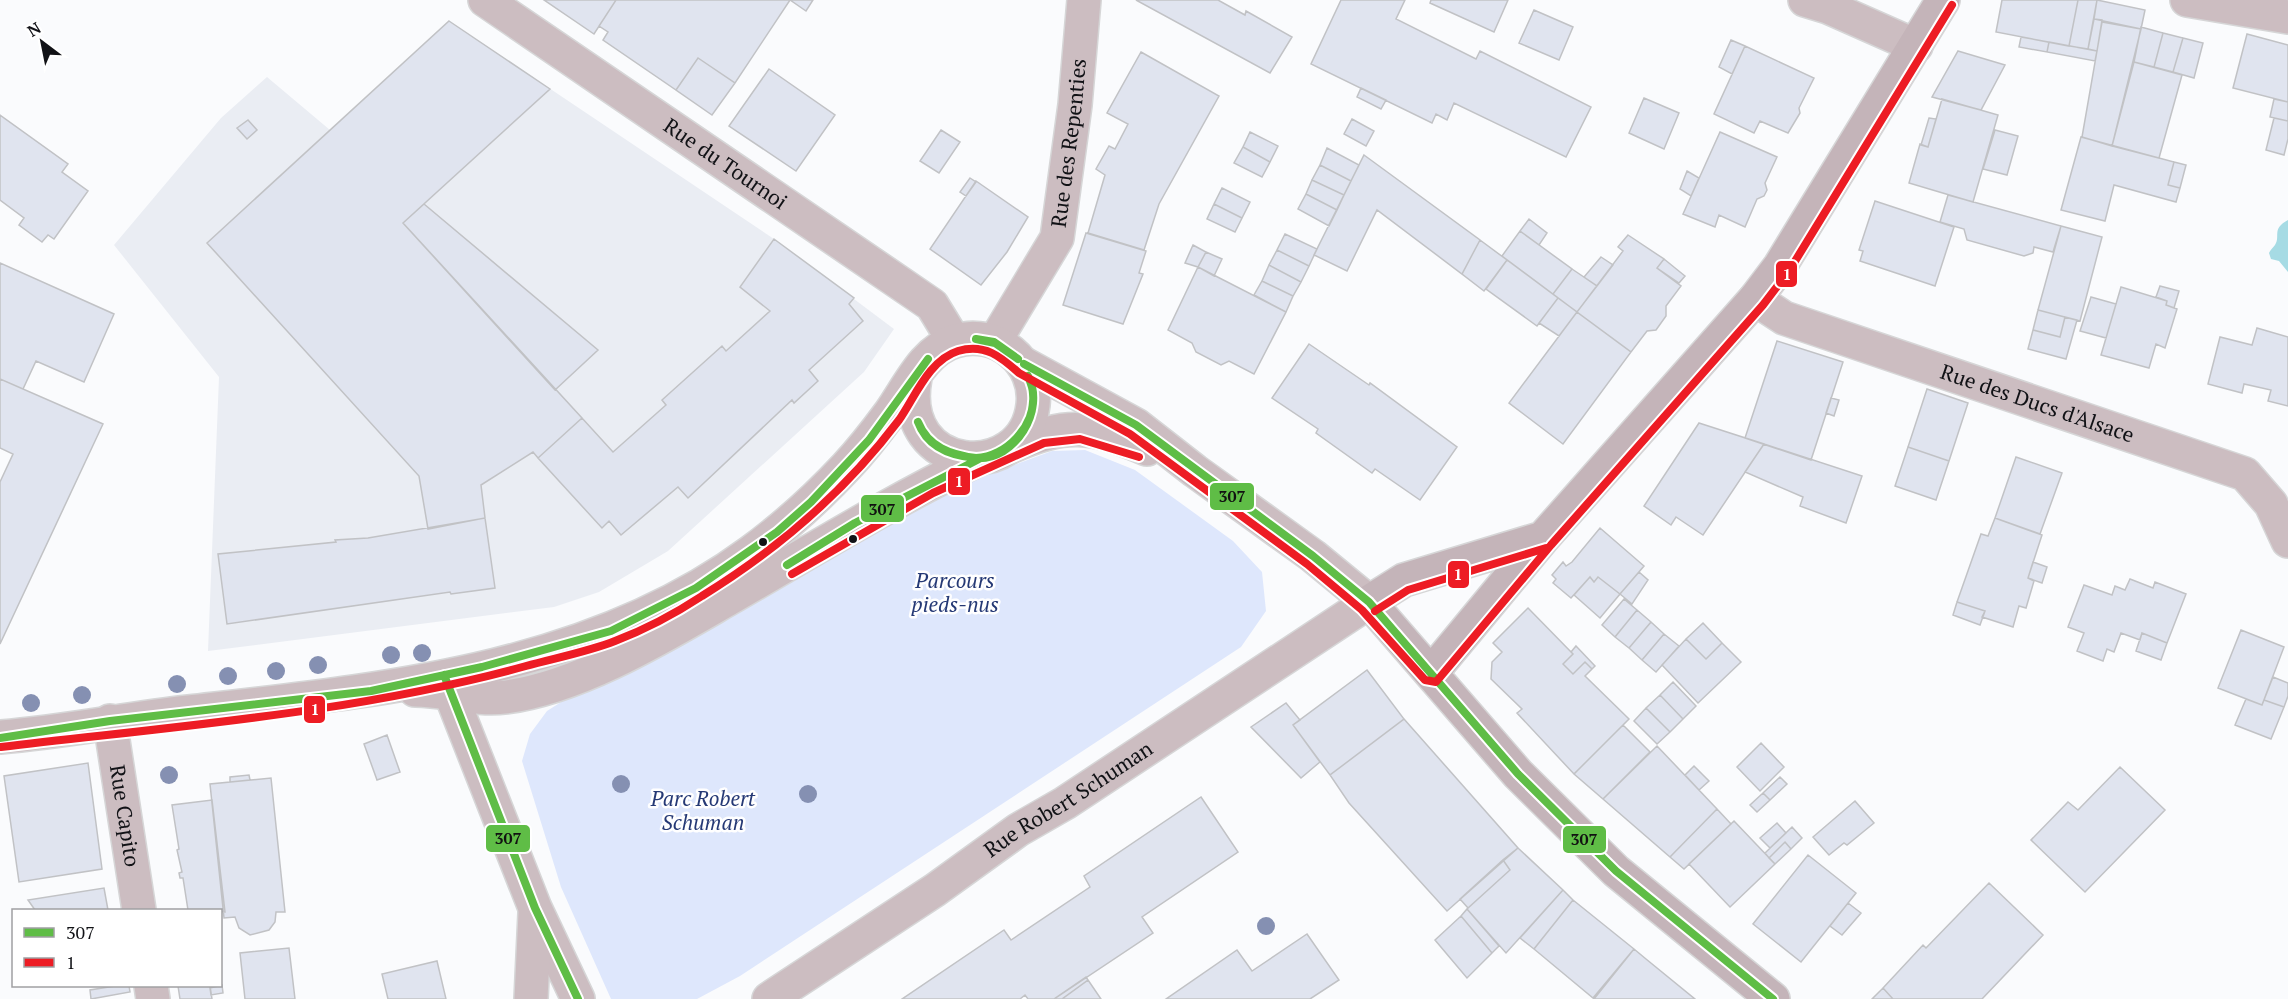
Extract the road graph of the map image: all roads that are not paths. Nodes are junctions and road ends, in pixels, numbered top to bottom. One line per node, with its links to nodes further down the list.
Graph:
1 (485, 0): 9 (street, Rue du Tournoi)
2 (1084, 0): 10 (street, Rue des Repenties)
3 (1943, 0): 7 (main road)
4 (2187, 0): 6 (street)
5 (1821, 2): 7 (street)
6 (2288, 17)
7 (1916, 46): 8 (main road)
8 (1755, 299): 15 (main road); 16 (street, Rue des Ducs d'Alsace)
9 (954, 341): 10 (street); 12 (street)
10 (995, 341): 11 (street)
11 (1024, 364): 13 (street); 14 (street)
12 (915, 378): 13 (street); 19 (street)
13 (994, 453): 14 (street); 19 (street)
14 (1195, 471): 17 (street)
15 (1543, 538): 17 (main road); 18 (main road)
16 (2288, 541)
17 (1369, 602): 18 (main road); 26 (street, Rue Robert Schuman)
18 (1432, 672): 27 (main road)
19 (446, 684): 20 (street); 22 (street)
20 (110, 721): 21 (street); 23 (street, Rue Capito)
21 (3, 737)
22 (535, 908): 24 (street); 25 (street)
23 (139, 909)
24 (531, 999)
25 (578, 999)
26 (769, 999)
27 (1773, 999)

